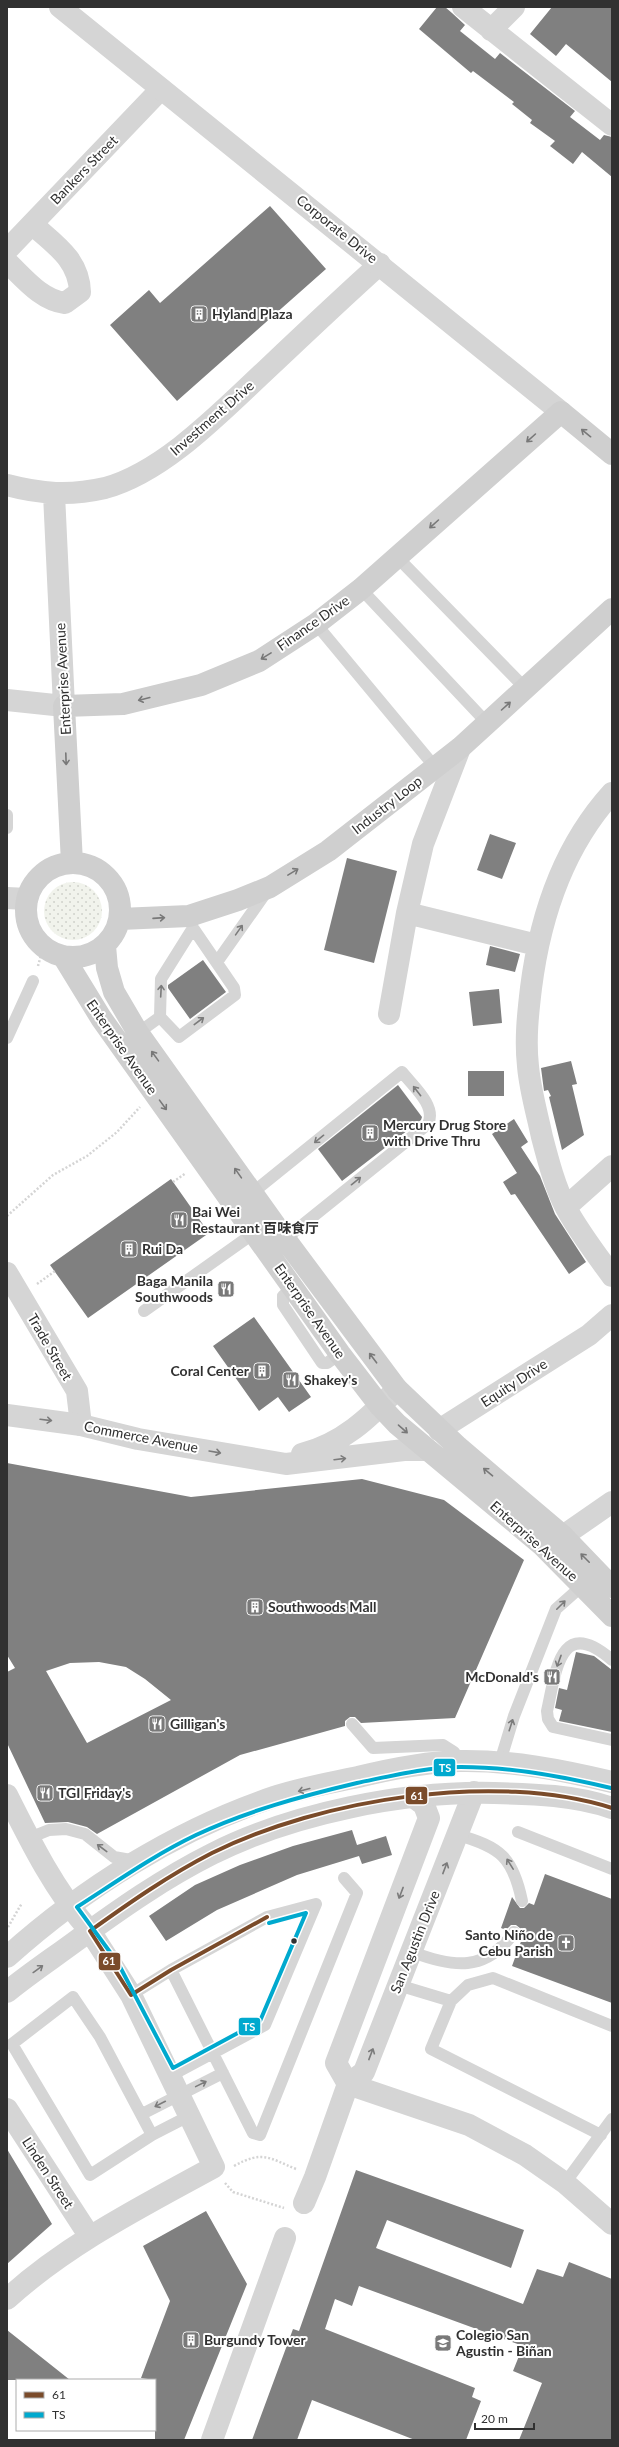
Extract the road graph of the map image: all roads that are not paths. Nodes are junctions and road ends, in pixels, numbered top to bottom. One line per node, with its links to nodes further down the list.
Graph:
1 (60, 7): 5 (street, Corporate Drive)
2 (463, 7): 4 (street)
3 (514, 7): 4 (street)
4 (491, 30): 6 (street)
5 (161, 89): 7 (street, Bankers Street); 10 (street, Corporate Drive)
6 (612, 125)
7 (32, 224): 8 (street, Bankers Street); 9 (street)
8 (7, 250)
9 (7, 262)
10 (380, 264): 11 (street, Corporate Drive); 14 (street, Investment Drive)
11 (561, 412): 12 (main road, Corporate Drive, one-way to 11); 15 (main road, Finance Drive, one-way to 15)
12 (612, 454)
13 (7, 485): 14 (street, Investment Drive)
14 (54, 494): 21 (street, Enterprise Avenue)
15 (397, 557): 16 (main road, Finance Drive); 19 (lane)
16 (361, 589): 18 (main road, Finance Drive); 22 (lane)
17 (612, 609): 19 (main road, Industry Loop)
18 (316, 624): 21 (main road, Finance Drive, one-way to 21); 24 (lane)
19 (525, 688): 22 (main road, Industry Loop, one-way to 19)
20 (7, 700): 21 (street, Finance Drive)
21 (64, 706): 28 (main road, Enterprise Avenue, one-way to 28)
22 (487, 723): 23 (main road, Industry Loop)
23 (460, 748): 24 (main road, Industry Loop); 31 (street)
24 (435, 767): 29 (main road, Industry Loop, one-way to 24)
25 (612, 793): 34 (street)
26 (7, 815): 27 (lane)
27 (7, 828)
28 (72, 863): 30 (main road); 32 (main road)
29 (270, 886): 33 (main road, Industry Loop); 37 (lane, one-way to 29)
30 (17, 898): 36 (main road)
31 (407, 913): 34 (street); 39 (street)
32 (120, 920): 33 (main road, Industry Loop, one-way to 33); 35 (main road)
33 (190, 922): 37 (lane); 40 (lane, one-way to 33)
34 (537, 945): 45 (street)
35 (105, 946): 36 (main road); 41 (main road, Enterprise Avenue)
36 (63, 956): 46 (main road, Enterprise Avenue, one-way to 46)
37 (217, 962): 40 (lane, one-way to 37)
38 (33, 981): 42 (lane)
39 (389, 1014)
40 (160, 1017): 41 (lane)
41 (138, 1033): 44 (main road, Enterprise Avenue, one-way to 41)
42 (7, 1038)
43 (612, 1166): 45 (street)
44 (252, 1193): 47 (main road, Enterprise Avenue); 47 (lane, one-way to 44)
45 (566, 1208): 49 (street)
46 (254, 1233): 50 (lane); 53 (main road, Enterprise Avenue)
47 (285, 1239): 52 (main road, Enterprise Avenue, one-way to 47)
48 (7, 1273): 55 (street, Trade Street)
49 (612, 1276)
50 (144, 1311)
51 (612, 1314): 56 (street, Equity Drive)
52 (397, 1389): 53 (street, Commerce Avenue); 56 (main road, Enterprise Avenue)
53 (380, 1406): 57 (main road, Enterprise Avenue, one-way to 57); 58 (street, Commerce Avenue)
54 (7, 1415): 55 (street, Commerce Avenue, one-way to 55)
55 (81, 1425): 58 (street, Commerce Avenue, one-way to 58)
56 (439, 1430): 60 (main road, Enterprise Avenue, one-way to 56)
57 (427, 1450): 58 (street, Commerce Avenue, one-way to 57); 61 (main road, Enterprise Avenue)
58 (274, 1462)
59 (612, 1502): 60 (street)
60 (563, 1536): 62 (main road, Enterprise Avenue, one-way to 60)
61 (583, 1585): 63 (main road, Enterprise Avenue); 68 (lane, one-way to 61)
62 (612, 1587)
63 (612, 1616)
64 (612, 1660): 66 (lane, one-way to 66)
65 (352, 1724): 67 (lane)
66 (612, 1740)
67 (459, 1761): 68 (street); 77 (street, one-way to 77)
68 (500, 1762): 69 (street)
69 (612, 1782)
70 (474, 1792): 71 (street); 73 (street); 75 (street, San Agustin Drive)
71 (412, 1796): 82 (street); 94 (street, one-way to 94)
72 (9, 1803): 76 (street)
73 (612, 1808)
74 (518, 1832): 78 (lane)
75 (458, 1835): 80 (lane, one-way to 75); 84 (street, San Agustin Drive, one-way to 75)
76 (29, 1838): 77 (lane, one-way to 76); 81 (street)
77 (137, 1862): 81 (street)
78 (612, 1869)
79 (344, 1878): 93 (lane)
80 (522, 1901)
81 (68, 1906): 82 (street); 85 (street)
82 (90, 1931): 88 (street, one-way to 82); 89 (street)
83 (514, 1932): 84 (lane)
84 (412, 1952): 87 (street, San Agustin Drive)
85 (7, 1957)
86 (171, 1970): 89 (lane); 92 (lane); 92 (lane)
87 (398, 1986): 90 (lane); 94 (street, San Agustin Drive, one-way to 87)
88 (7, 1992)
89 (131, 1995): 95 (street)
90 (451, 2001): 91 (lane); 100 (lane)
91 (612, 2026)
92 (213, 2054): 93 (lane); 95 (lane)
93 (223, 2073): 95 (lane, one-way to 93)
94 (348, 2084): 102 (street); 103 (street)
95 (175, 2086): 97 (lane, one-way to 97); 98 (street)
96 (7, 2110): 105 (street, Linden Street)
97 (142, 2114): 101 (lane); 101 (lane)
98 (189, 2116): 101 (lane); 105 (street)
99 (612, 2119): 100 (lane)
100 (601, 2134): 102 (lane)
101 (152, 2135)
102 (565, 2183): 104 (street)
103 (304, 2203)
104 (612, 2224)
105 (90, 2237): 107 (street)
106 (285, 2238): 108 (street)
107 (7, 2299)
108 (212, 2440)

